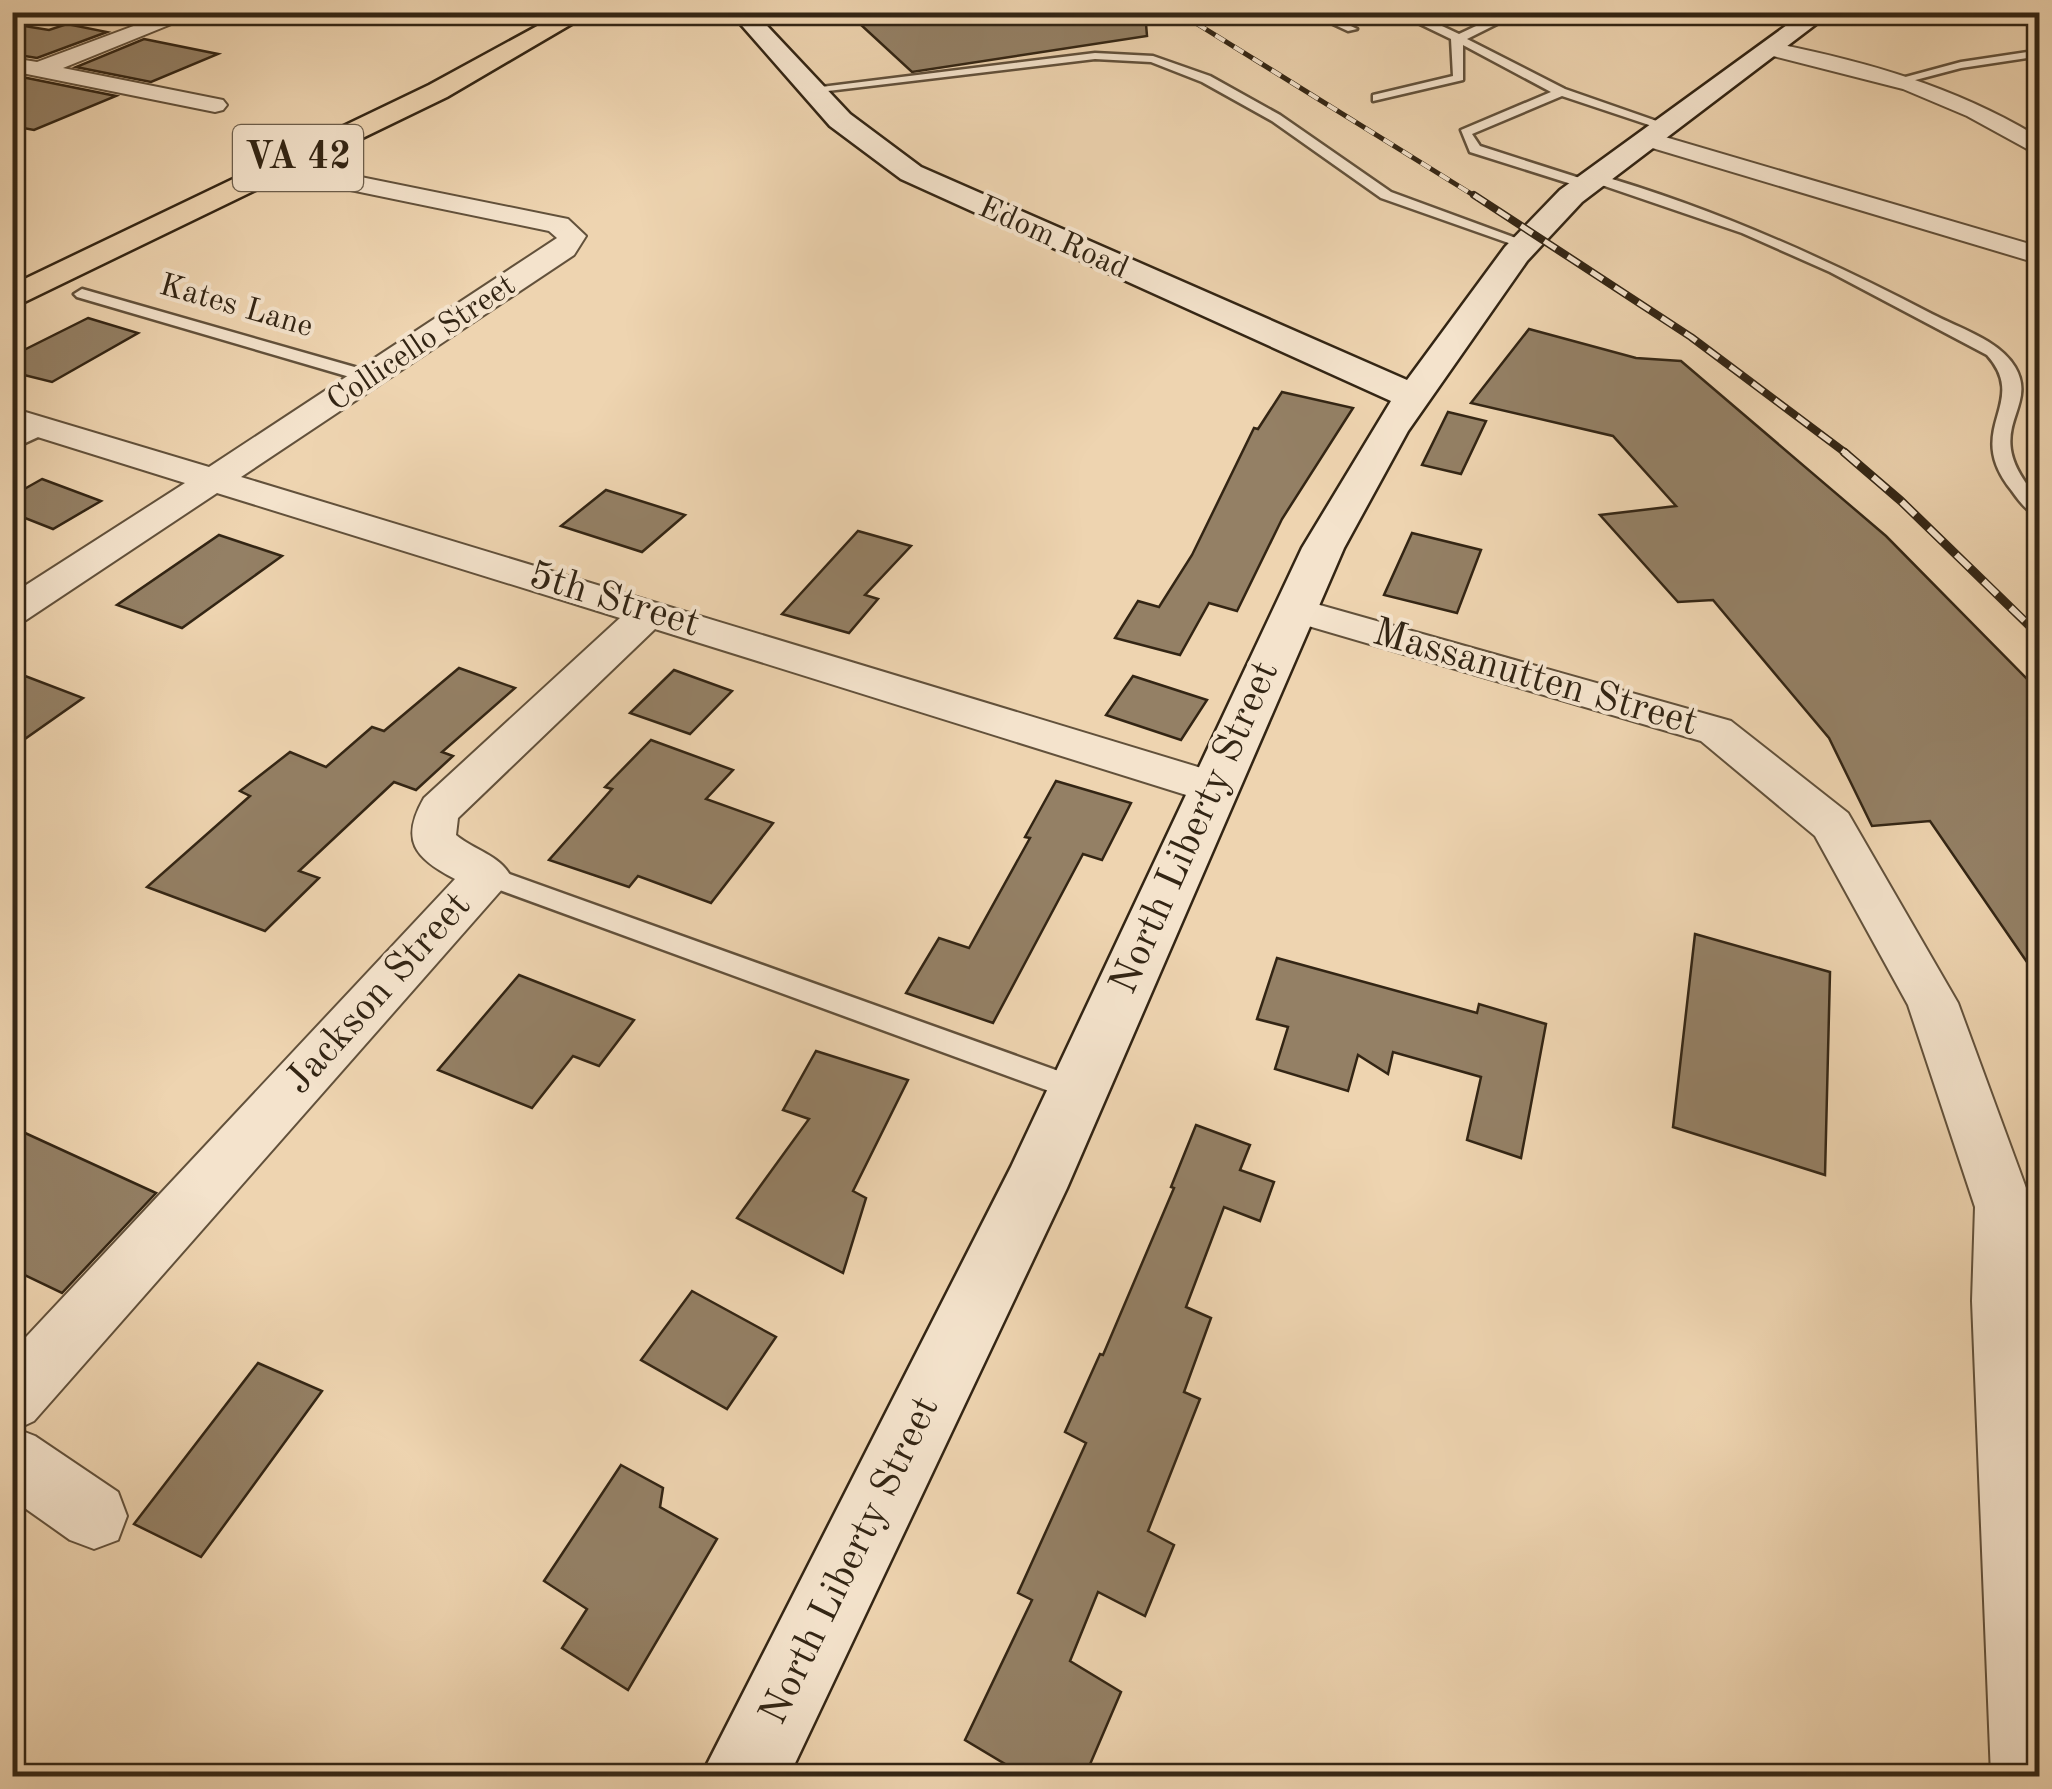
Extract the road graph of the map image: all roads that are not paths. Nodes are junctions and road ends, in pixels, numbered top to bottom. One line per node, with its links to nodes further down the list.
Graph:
1 (191, 12): 15 (street)
2 (581, 12): 24 (main road, VA 42)
3 (742, 12): 18 (street, Edom Road)
4 (1312, 12): 10 (lane)
5 (1400, 12): 9 (lane)
6 (1440, 12): 9 (lane)
7 (1516, 12): 11 (lane)
8 (1822, 12): 12 (street, North Liberty Street)
9 (1423, 20): 11 (lane)
10 (1352, 29)
11 (1457, 40): 19 (lane); 20 (lane)
12 (1772, 49): 17 (street); 22 (street, North Liberty Street)
13 (2040, 53): 17 (lane)
14 (12, 64): 15 (street)
15 (39, 69): 16 (street); 21 (street)
16 (12, 79)
17 (1904, 79): 23 (street)
18 (811, 89): 28 (lane); 33 (street, Edom Road)
19 (1561, 92): 22 (lane); 25 (lane)
20 (1377, 98)
21 (216, 106)
22 (1656, 133): 25 (street, North Liberty Street); 26 (street)
23 (2040, 148)
24 (277, 168): 31 (main road, VA 42); 32 (street, Collicello Street)
25 (1588, 180): 28 (street, North Liberty Street); 36 (lane)
26 (1856, 201): 27 (street); 29 (street)
27 (2040, 243)
28 (1525, 244): 33 (street, North Liberty Street)
29 (2040, 256)
30 (82, 294): 32 (lane, Kates Lane)
31 (12, 298)
32 (373, 378): 35 (street, Collicello Street)
33 (1412, 396): 37 (street, North Liberty Street)
34 (22, 430): 35 (street, 5th Street)
35 (214, 481): 38 (street, Collicello Street); 39 (street, 5th Street)
36 (2040, 512)
37 (1296, 610): 40 (street, North Liberty Street); 43 (street, Massanutten Street)
38 (12, 612)
39 (650, 612): 40 (street, 5th Street); 41 (street, Jackson Street)
40 (1215, 788): 42 (street, North Liberty Street)
41 (487, 876): 42 (lane); 44 (street, Jackson Street)
42 (1079, 1090): 47 (street, North Liberty Street)
43 (2022, 1211): 48 (street, Massanutten Street)
44 (12, 1399)
45 (12, 1458): 46 (street)
46 (94, 1516)
47 (744, 1776)
48 (2028, 1776)

